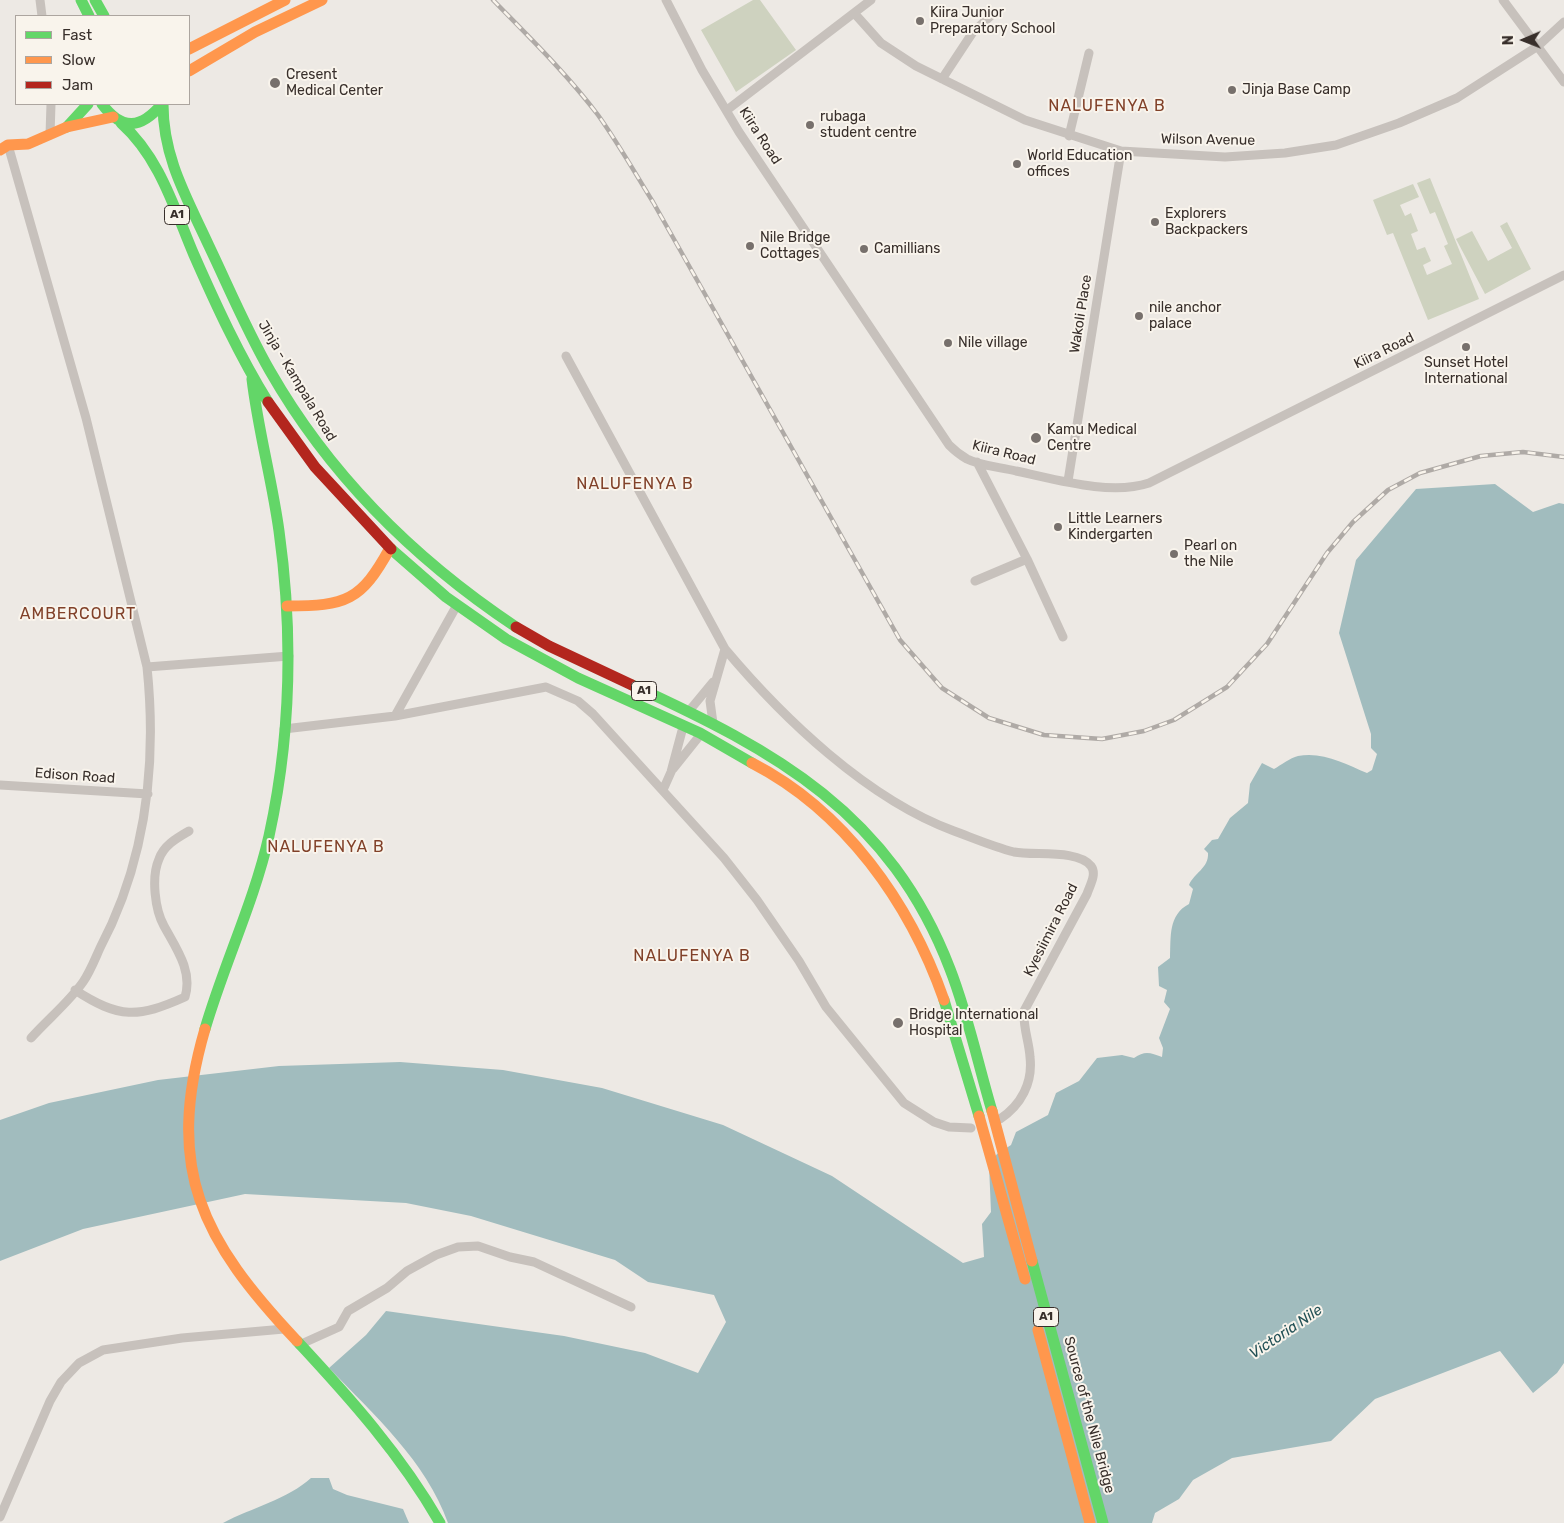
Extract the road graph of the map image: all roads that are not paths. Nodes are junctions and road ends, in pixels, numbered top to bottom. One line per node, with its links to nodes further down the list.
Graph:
1 (40, 0): 11 (street)
2 (81, 0): 12 (main road)
3 (95, 0): 13 (main road)
4 (285, 0): 16 (main road)
5 (322, 0): 18 (main road)
6 (666, 0): 26 (street, Kiira Road)
7 (871, 0): 10 (street)
8 (1503, 0): 15 (street)
9 (995, 12): 19 (street)
10 (855, 14): 19 (street, Wilson Avenue); 26 (street)
11 (42, 15)
12 (88, 15)
13 (103, 15)
14 (1564, 22): 15 (street, Wilson Avenue)
15 (1538, 46): 20 (street); 32 (street, Wilson Avenue)
16 (190, 48)
17 (1089, 54): 30 (street)
18 (190, 71)
19 (942, 79): 30 (street, Wilson Avenue)
20 (1564, 82)
21 (51, 105): 29 (street)
22 (87, 105): 28 (main road)
23 (103, 105): 27 (main road, A1)
24 (161, 105): 27 (main road, A1)
25 (162, 105): 48 (main road, Jinja - Kampala Road / A1)
26 (727, 110): 36 (street, Kiira Road)
27 (117, 120): 28 (main road); 35 (main road, A1)
28 (67, 127): 29 (main road)
29 (50, 135): 31 (main road)
30 (1069, 136): 32 (street, Wilson Avenue)
31 (4, 148): 46 (street)
32 (1121, 151): 37 (street, Wakoli Place)
33 (1564, 275): 37 (street, Kiira Road)
34 (566, 356): 44 (street)
35 (252, 372): 38 (main road, A1); 42 (main road)
36 (976, 462): 37 (street, Kiira Road); 39 (street)
37 (1068, 481)
38 (390, 548): 41 (main road, A1); 42 (main road)
39 (1027, 559): 40 (street); 43 (street)
40 (975, 581)
41 (457, 605): 49 (street); 51 (main road, A1)
42 (286, 606): 45 (main road)
43 (1063, 637)
44 (725, 649): 47 (street); 61 (street, Kyesiimira Road)
45 (289, 656): 46 (street); 52 (main road)
46 (147, 667): 57 (street)
47 (717, 676): 48 (street); 50 (street)
48 (689, 711): 50 (main road, Jinja - Kampala Road / A1)
49 (395, 716): 52 (street); 56 (street)
50 (713, 723): 61 (main road, Jinja - Kampala Road / A1)
51 (683, 727): 53 (main road, A1); 54 (street)
52 (284, 729): 64 (main road)
53 (701, 734): 54 (street); 68 (main road, Source of the Nile Bridge / A1, bridge)
54 (671, 772): 56 (street)
55 (0, 785): 57 (street, Edison Road)
56 (662, 790): 62 (street)
57 (148, 794): 59 (street)
58 (189, 831): 59 (street)
59 (75, 990): 60 (street)
60 (31, 1038)
61 (996, 1115): 69 (main road, Source of the Nile Bridge / A1, bridge)
62 (971, 1128)
63 (631, 1307): 65 (street)
64 (284, 1329): 65 (main road); 66 (street)
65 (299, 1345): 67 (main road)
66 (0, 1517)
67 (440, 1523)
68 (1090, 1523)
69 (1103, 1523)

